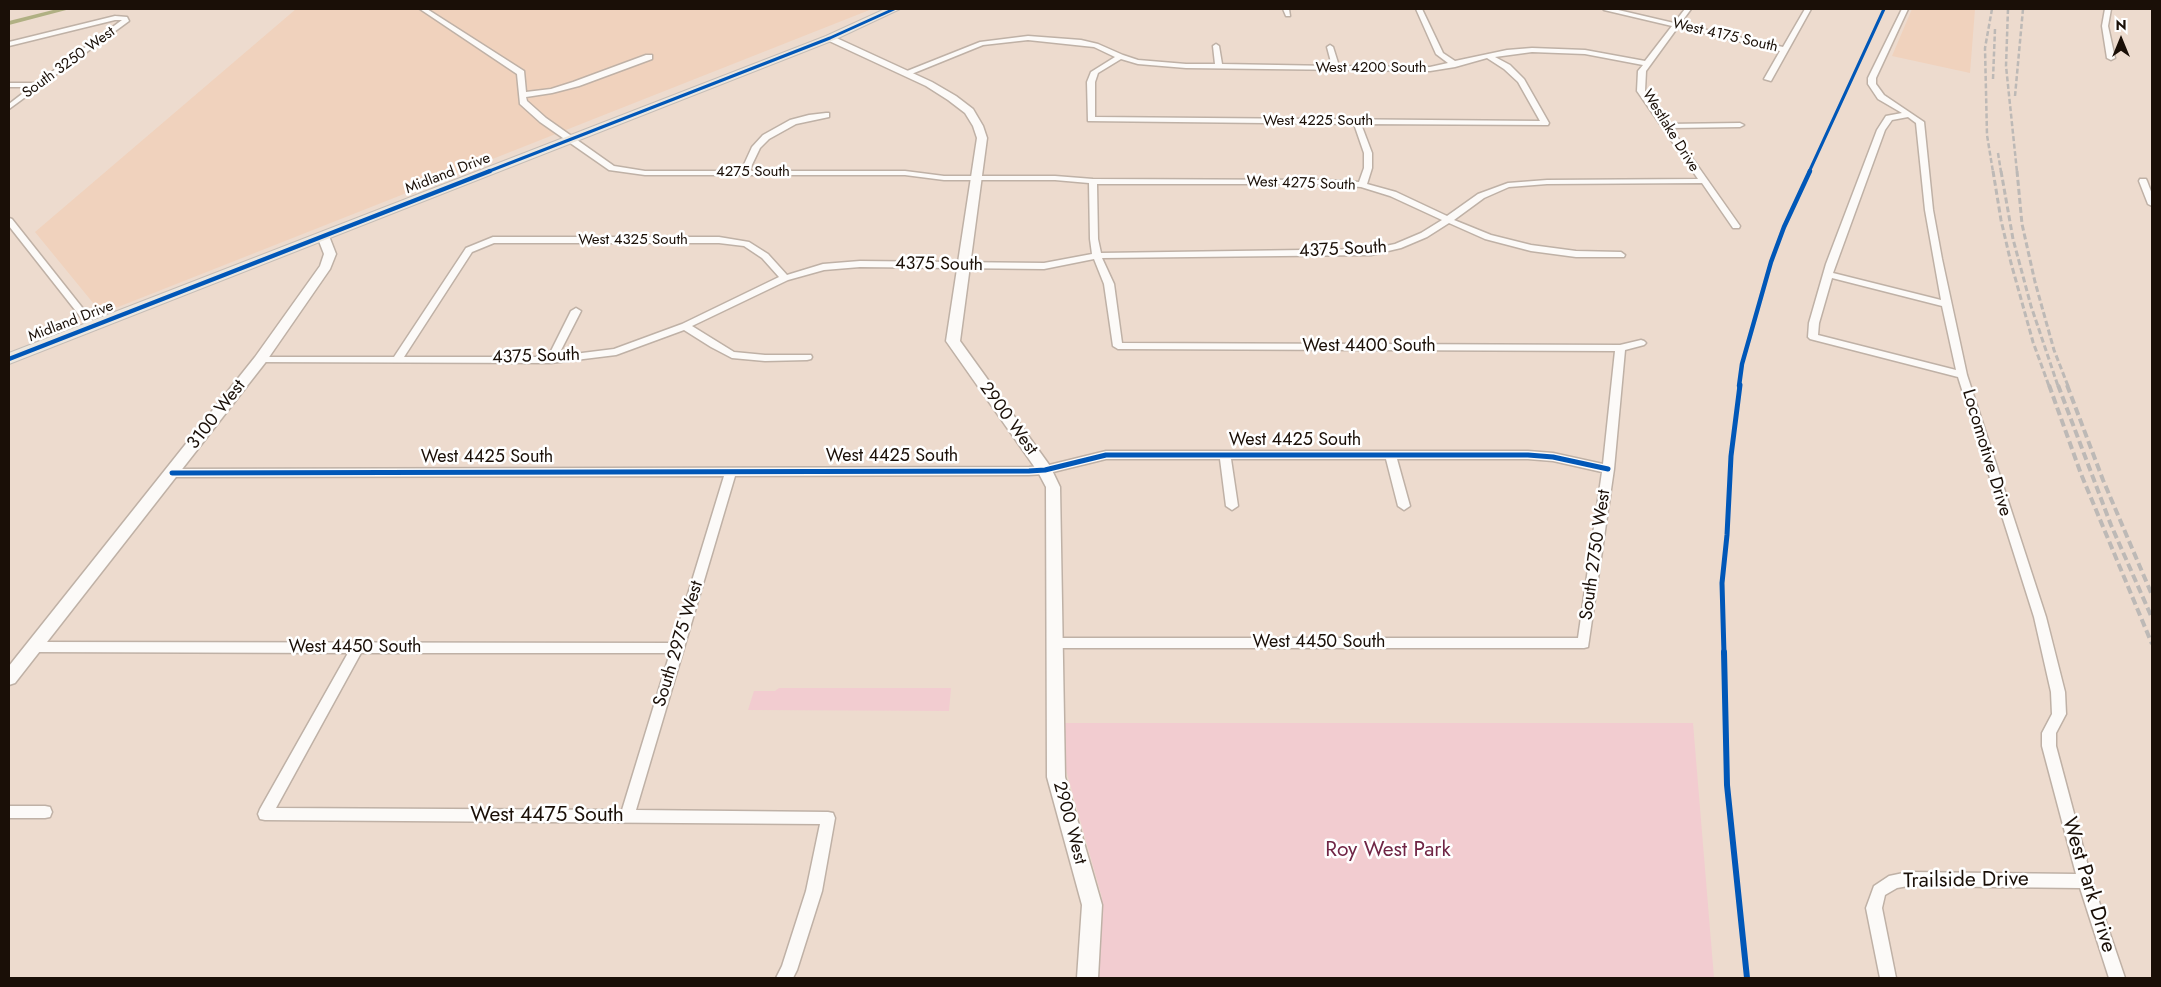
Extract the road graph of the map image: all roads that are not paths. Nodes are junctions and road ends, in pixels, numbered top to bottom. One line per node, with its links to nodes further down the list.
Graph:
1 (423, 9): 29 (street)
2 (894, 9): 10 (main road, Midland Drive)
3 (1419, 9): 22 (street)
4 (1606, 9): 9 (street, West 4175 South)
5 (1688, 9): 9 (street, Westlake Drive)
6 (1808, 9): 16 (street)
7 (1905, 9): 31 (street)
8 (2108, 9): 20 (street)
9 (1676, 25): 16 (street, West 4175 South); 21 (street, Westlake Drive)
10 (830, 38): 25 (street, 2900 West); 36 (main road, Midland Drive)
11 (1105, 42): 13 (street, West 4200 South)
12 (9, 44): 28 (street, South 3250 West)
13 (1096, 45): 19 (street, West 4200 South); 25 (street, West 4200 South)
14 (1216, 46): 23 (street)
15 (1330, 47): 24 (street)
16 (1785, 50): 26 (street)
17 (1488, 56): 21 (street, West 4200 South); 22 (street, West 4200 South); 33 (street, West 4225 South)
18 (649, 57): 29 (street)
19 (1120, 57): 23 (street, West 4200 South); 33 (street, West 4225 South)
20 (2111, 58)
21 (1647, 64): 35 (street, Westlake Drive)
22 (1454, 65): 24 (street, West 4200 South)
23 (1219, 67): 24 (street, West 4200 South)
24 (1336, 68)
25 (906, 73): 39 (street, 2900 West)
26 (1768, 79)
27 (9, 85): 28 (street)
28 (39, 85): 30 (street, South 3250 West)
29 (522, 95): 36 (street, 4275 South)
30 (9, 107)
31 (1909, 114): 52 (street); 54 (street, Locomotive Drive)
32 (826, 115): 37 (street)
33 (1357, 122): 43 (street)
34 (1740, 125): 35 (street)
35 (1665, 126): 41 (street, Westlake Drive)
36 (571, 140): 37 (street, 4275 South); 48 (main road, Midland Drive)
37 (744, 172): 38 (street, 4275 South)
38 (944, 178): 39 (street, West 4275 South)
39 (974, 178): 40 (street, West 4275 South); 51 (street, 2900 West)
40 (1093, 181): 43 (street, West 4275 South); 50 (street)
41 (1702, 181): 45 (street); 47 (street, Westlake Drive)
42 (2143, 181): 44 (street)
43 (1362, 185): 45 (street, West 4275 South)
44 (2152, 204)
45 (1448, 220): 49 (street); 50 (street, 4375 South)
46 (9, 221): 56 (street)
47 (1736, 226)
48 (323, 236): 56 (main road, Midland Drive); 62 (street, 3100 West)
49 (1622, 255)
50 (1097, 256): 51 (street, 4375 South); 59 (street, West 4400 South)
51 (962, 265): 53 (street, 4375 South); 69 (street, 2900 West)
52 (1828, 274): 54 (street); 65 (street)
53 (785, 278): 57 (street, 4375 South); 63 (street, West 4325 South)
54 (1946, 304): 65 (street, Locomotive Drive)
55 (576, 311): 64 (street)
56 (93, 326): 61 (main road, Midland Drive)
57 (685, 326): 60 (street); 64 (street, 4375 South)
58 (1641, 343): 59 (street, West 4400 South)
59 (1620, 348): 68 (street, South 2750 West)
60 (807, 357)
61 (9, 360)
62 (260, 360): 63 (street, 4375 South); 71 (street, 3100 West)
63 (397, 360): 64 (street, 4375 South)
64 (551, 360)
65 (1962, 375): 80 (street, Locomotive Drive)
66 (1390, 454): 67 (street, West 4425 South); 68 (street, West 4425 South); 73 (street)
67 (1225, 455): 69 (street, West 4425 South); 72 (street)
68 (1608, 469): 75 (street, South 2750 West)
69 (1045, 470): 70 (street, West 4425 South); 74 (street, 2900 West)
70 (731, 472): 71 (street, West 4425 South); 78 (street, South 2975 West)
71 (172, 473): 76 (street, 3100 West)
72 (1232, 506)
73 (1404, 506)
74 (1054, 644): 75 (street, West 4450 South); 86 (street, 2900 West)
75 (1584, 644)
76 (33, 647): 77 (street, West 4450 South); 79 (street, 3100 West)
77 (356, 648): 78 (street, West 4450 South); 83 (street, West 4475 South)
78 (678, 648): 83 (street, South 2975 West)
79 (9, 678)
80 (2061, 791): 84 (street, West Park Drive)
81 (9, 812): 82 (street)
82 (45, 812)
83 (627, 816): 85 (street, West 4475 South)
84 (2085, 881): 87 (street, Trailside Drive); 88 (street, West Park Drive)
85 (784, 978)
86 (1088, 978)
87 (1888, 978)
88 (2118, 978)

